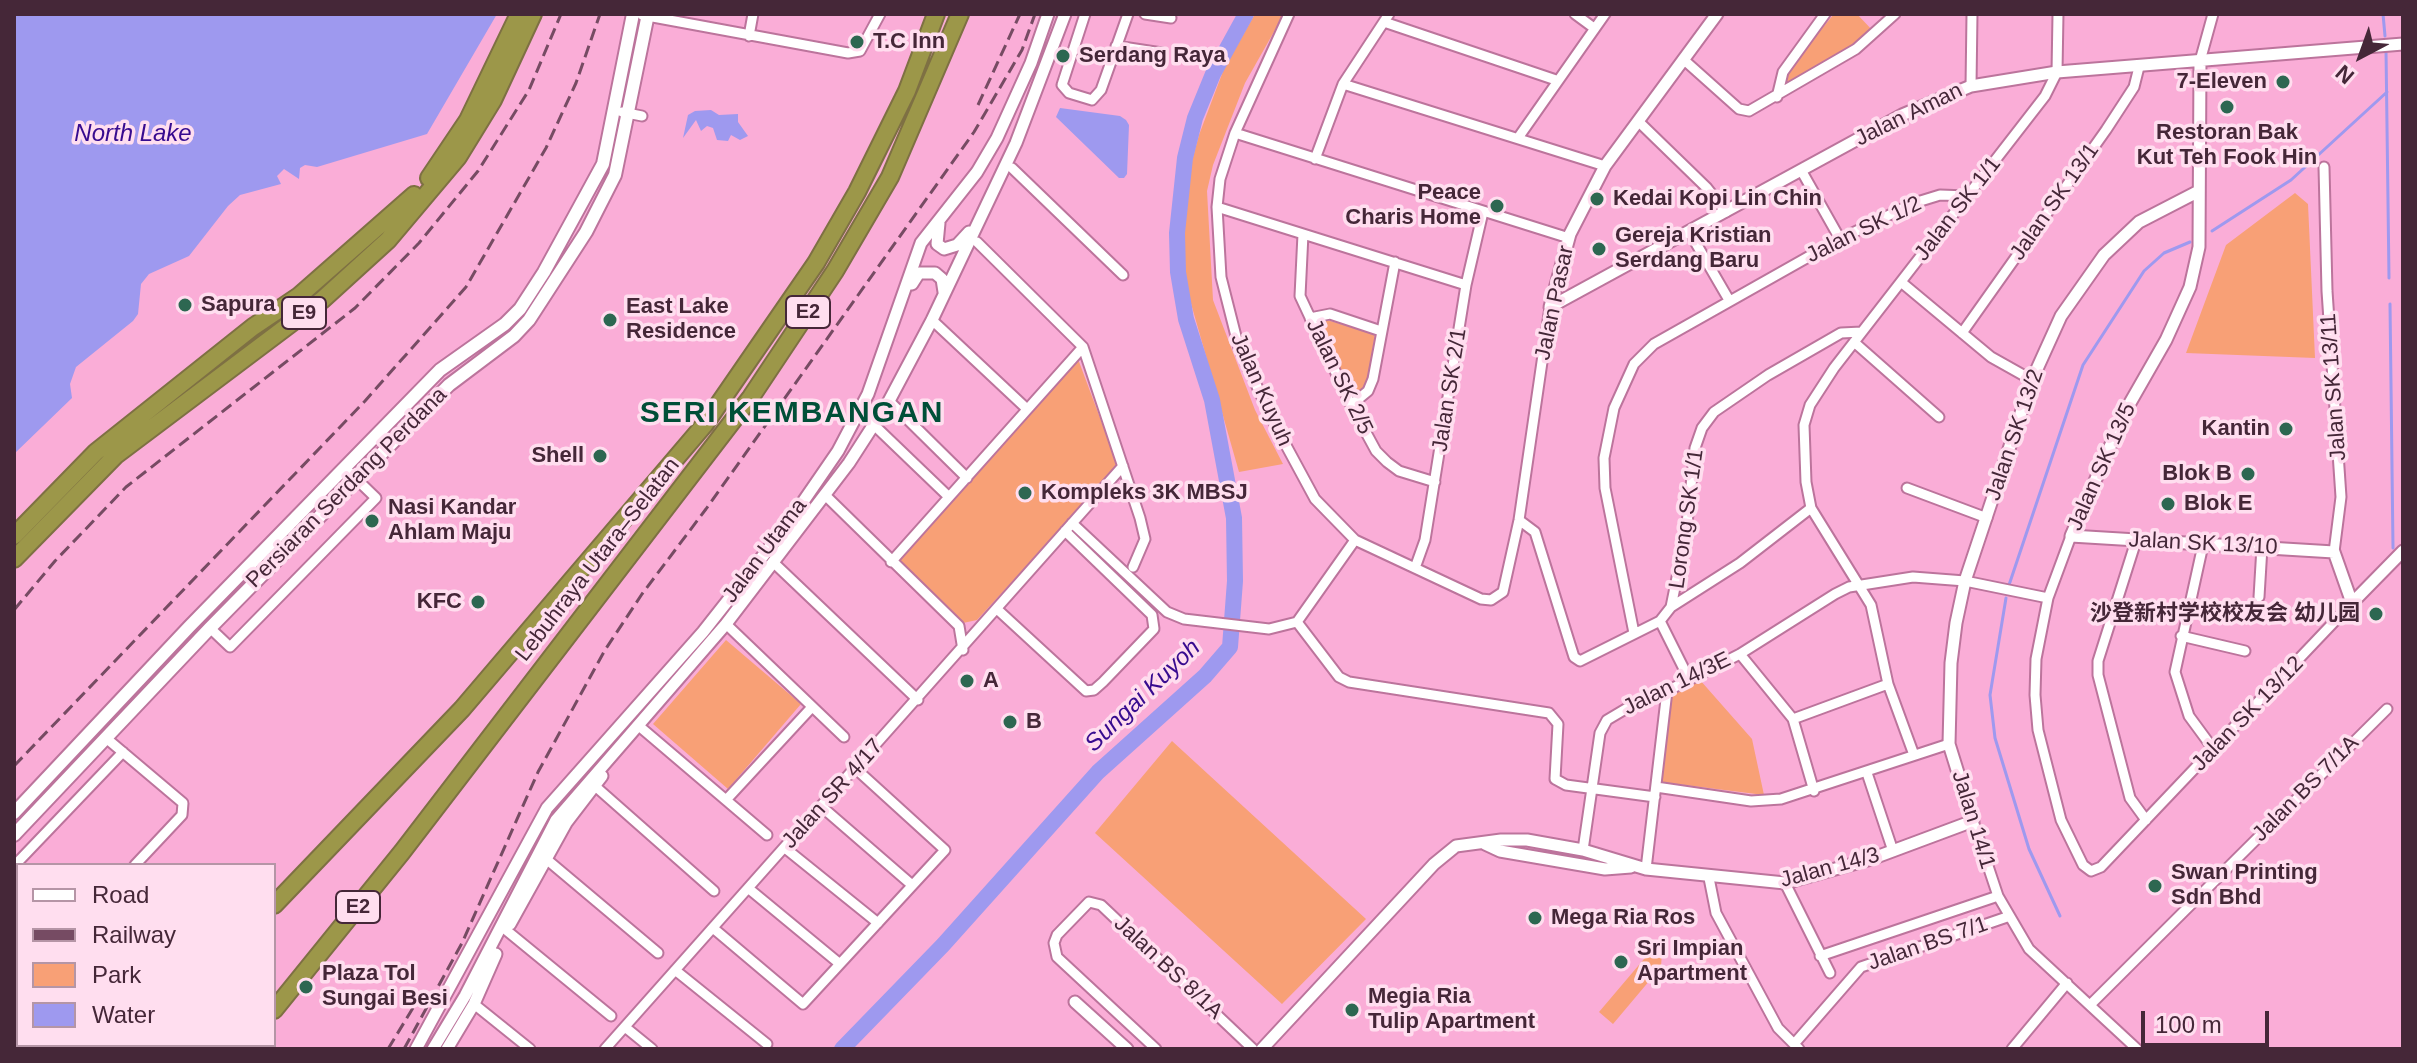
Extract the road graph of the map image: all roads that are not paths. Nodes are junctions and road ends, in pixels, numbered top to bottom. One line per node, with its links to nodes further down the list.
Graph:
1 (519, 14): 94 (highway, E9)
2 (533, 14): 102 (highway, E9)
3 (753, 14): 26 (street)
4 (880, 14): 26 (street)
5 (936, 14): 173 (highway, Lebuhraya Utara–Selatan / E2)
6 (960, 14): 187 (highway, Lebuhraya Utara–Selatan / E2)
7 (1048, 14): 53 (street, Jalan Utama)
8 (1065, 14): 40 (street, Jalan Utama)
9 (1085, 14): 28 (street)
10 (1128, 14): 28 (street)
11 (1145, 14): 23 (street)
12 (1289, 14): 41 (street, Jalan Kuyuh)
13 (1575, 14): 25 (street)
14 (1605, 14): 25 (street)
15 (1717, 14): 30 (street, Jalan Pasar)
16 (1825, 14): 37 (street)
17 (1895, 14): 37 (street)
18 (1972, 14): 36 (street)
19 (2058, 14): 33 (street)
20 (2213, 14): 31 (street)
21 (641, 15): 22 (street); 38 (main road, Persiaran Serdang Perdana)
22 (670, 18): 26 (street)
23 (1171, 18)
24 (1387, 18): 34 (street); 35 (street)
25 (1594, 28): 34 (street)
26 (749, 36)
27 (2403, 44): 31 (street, Jalan Aman)
28 (1116, 46): 29 (street)
29 (1162, 53)
30 (1683, 59): 37 (street); 39 (street, Jalan Pasar)
31 (2200, 61): 32 (street, Jalan Aman); 48 (street, Jalan SK 13/5)
32 (2139, 67): 33 (street, Jalan Aman); 72 (street, Jalan SK 13/1)
33 (2057, 72): 36 (street, Jalan Aman); 49 (street, Jalan SK 1/1)
34 (1556, 80): 42 (street)
35 (1343, 84): 42 (street); 43 (street)
36 (1971, 86): 47 (street, Jalan Aman)
37 (1777, 97)
38 (629, 114): 82 (main road, Persiaran Serdang Perdana); 83 (main road, Persiaran Serdang Perdana)
39 (1638, 121): 44 (street, Jalan Pasar); 52 (street)
40 (1024, 123): 46 (street); 54 (street, Jalan Utama)
41 (1235, 133): 43 (street); 50 (street, Jalan Kuyuh)
42 (1518, 138): 44 (street)
43 (1315, 159): 51 (street)
44 (1605, 166): 57 (street, Jalan Pasar)
45 (2324, 167): 101 (street, Jalan SK 13/11)
46 (1012, 168): 59 (street); 61 (street)
47 (1801, 170): 52 (street, Jalan Aman); 58 (street)
48 (2199, 191): 75 (street, Jalan SK 13/2); 95 (street, Jalan SK 13/5)
49 (1968, 196): 58 (street, Jalan SK 1/2); 62 (street, Jalan SK 1/1)
50 (1217, 207): 56 (street); 96 (street, Jalan Kuyuh)
51 (1483, 212): 57 (street); 63 (street, Jalan SK 2/1)
52 (1726, 212): 55 (street, Jalan Aman)
53 (940, 220): 54 (street); 66 (street, Jalan Utama)
54 (978, 223): 64 (street, Jalan Utama)
55 (1690, 233): 65 (street); 67 (street, Jalan Aman)
56 (1303, 234): 60 (street); 68 (street, Jalan SK 2/5)
57 (1569, 238): 67 (street, Jalan Pasar)
58 (1840, 239): 65 (street, Jalan SK 1/2)
59 (977, 242): 64 (street); 74 (street)
60 (1395, 262): 63 (street); 70 (street)
61 (1123, 275)
62 (1901, 282): 71 (street, Jalan SK 1/1); 72 (street)
63 (1466, 285): 85 (street, Jalan SK 2/1)
64 (944, 292): 66 (street); 69 (street, Jalan Utama)
65 (1729, 300): 121 (street, Jalan SK 1/2)
66 (902, 302): 194 (street, Jalan Utama)
67 (1550, 307): 91 (street, Jalan Pasar)
68 (1310, 318): 70 (street); 77 (street, Jalan SK 2/5)
69 (932, 320): 76 (street, Jalan Utama); 78 (street)
70 (1381, 331): 77 (street)
71 (1862, 332): 73 (street, Jalan SK 1/1); 113 (street, Lorong SK 1/1)
72 (1962, 333): 75 (street)
73 (1854, 342): 79 (street); 89 (street, Jalan SK 1/1)
74 (1083, 347): 78 (street); 81 (street)
75 (2032, 380): 90 (street, Jalan SK 13/2)
76 (889, 401): 80 (street, Jalan Utama); 84 (street)
77 (1351, 405): 85 (street, Jalan SK 2/5)
78 (1027, 409): 84 (street)
79 (1939, 417)
80 (874, 425): 87 (street, Jalan Utama); 88 (street)
81 (1123, 466): 92 (street, Jalan SR 4/17); 105 (street)
82 (345, 468): 83 (street); 126 (main road, Persiaran Serdang Perdana)
83 (356, 478): 120 (main road, Persiaran Serdang Perdana); 120 (street)
84 (967, 478): 88 (street)
85 (1435, 482): 106 (street, Jalan SK 2/1)
86 (1907, 488): 90 (street)
87 (825, 495): 103 (street); 104 (street, Jalan Utama)
88 (949, 497): 103 (street)
89 (1811, 508): 109 (street, Jalan SK 1/1); 113 (street)
90 (1987, 518): 107 (street, Jalan SK 13/2)
91 (1519, 520): 108 (street, Jalan Pasar); 121 (street)
92 (1072, 523): 93 (street, Jalan SR 4/17); 116 (street)
93 (1065, 531): 114 (street, Jalan SR 4/17); 114 (street)
94 (14, 536)
95 (2071, 536): 97 (street, Jalan SK 13/10); 111 (street, Jalan SK 13/5)
96 (1355, 540): 106 (street, Jalan Kuyuh); 116 (street)
97 (2136, 541): 98 (street, Jalan SK 13/10); 152 (street)
98 (2203, 545): 99 (street, Jalan SK 13/10); 122 (street)
99 (2262, 547): 101 (street, Jalan SK 13/10); 110 (street)
100 (2403, 551): 112 (street, Jalan SK 13/12)
101 (2334, 552): 112 (street, Jalan SK 13/11)
102 (14, 559)
103 (891, 562): 118 (street)
104 (774, 563): 117 (street, Jalan Utama); 131 (street)
105 (1133, 567)
106 (1415, 568): 108 (street, Jalan Kuyuh)
107 (1965, 581): 109 (street, Jalan 14/3E); 111 (street, Jalan 14/3E); 138 (street, Jalan SK 13/2)
108 (1507, 587)
109 (1863, 587): 125 (street, Jalan 14/3E); 129 (street, Jalan SK 1/1)
110 (2259, 597)
111 (2048, 598): 166 (street, Jalan SK 13/5)
112 (2352, 603): 139 (street, Jalan SK 13/12)
113 (1671, 607): 115 (street)
114 (998, 610): 119 (street, Jalan SR 4/17)
115 (1660, 621): 121 (street); 127 (street)
116 (1297, 622): 146 (street)
117 (726, 624): 132 (street); 135 (street, Jalan Utama)
118 (959, 626): 119 (street); 123 (street)
119 (983, 626): 123 (street, Jalan SR 4/17)
120 (210, 628): 128 (main road, Persiaran Serdang Perdana)
121 (1634, 633)
122 (2181, 636): 124 (street); 139 (street)
123 (963, 650): 131 (street, Jalan SR 4/17)
124 (2245, 651)
125 (1740, 654): 127 (street, Jalan 14/3E); 134 (street)
126 (147, 672): 128 (main road); 151 (main road, Persiaran Serdang Perdana)
127 (1689, 679): 130 (street, Jalan 14/3E)
128 (159, 683): 137 (main road, Persiaran Serdang Perdana)
129 (1888, 684): 134 (street); 142 (street, Jalan SK 1/1)
130 (1667, 691): 146 (street, Jalan 14/3E); 148 (street)
131 (918, 700): 143 (street, Jalan SR 4/17)
132 (812, 707): 136 (street); 149 (street)
133 (2387, 709): 186 (street, Jalan BS 7/1A)
134 (1793, 719): 147 (street)
135 (639, 726): 141 (street, Jalan Utama); 149 (street)
136 (844, 737)
137 (106, 738): 140 (street); 154 (main road, Persiaran Serdang Perdana)
138 (1949, 744): 142 (street); 153 (street, Jalan 14/1)
139 (2214, 750): 152 (street, Jalan SK 13/12)
140 (123, 752): 163 (street); 164 (street)
141 (617, 752): 145 (street); 195 (street, Jalan Utama)
142 (1914, 755): 144 (street)
143 (856, 769): 150 (street, Jalan SR 4/17); 169 (street)
144 (1867, 773): 147 (street); 159 (street)
145 (595, 786): 161 (street); 171 (street)
146 (1592, 788): 148 (street); 158 (street, Jalan 14/3E)
147 (1814, 791): 148 (street)
148 (1656, 792): 165 (street)
149 (726, 800): 155 (street)
150 (822, 807): 157 (street, Jalan SR 4/17); 169 (street)
151 (14, 813)
152 (2146, 820): 166 (street, Jalan SK 13/12)
153 (1973, 821): 159 (street, Jalan 14/3); 172 (street, Jalan 14/1)
154 (14, 835)
155 (767, 835)
156 (1485, 844): 158 (street, Jalan 14/3); 162 (street, Jalan 14/3); 202 (street, Jalan 14/3)
157 (785, 848): 170 (street, Jalan SR 4/17); 175 (street)
158 (1583, 850): 160 (street, Jalan 14/3)
159 (1893, 851): 168 (street, Jalan 14/3)
160 (1609, 857): 162 (street); 165 (street, Jalan 14/3)
161 (545, 858): 177 (street); 178 (street)
162 (1552, 861): 165 (street, Jalan 14/3)
163 (17, 863)
164 (137, 863)
165 (1641, 867): 167 (street, Jalan 14/3)
166 (2091, 871)
167 (1709, 878): 168 (street, Jalan 14/3); 191 (street)
168 (1785, 883): 179 (street)
169 (912, 885): 175 (street)
170 (748, 888): 176 (street, Jalan SR 4/17); 180 (street)
171 (714, 891)
172 (1998, 896): 174 (street, Jalan 14/1); 179 (street)
173 (276, 903)
174 (2007, 917): 183 (street, Jalan BS 7/1); 191 (street, Jalan BS 7/1)
175 (878, 923): 180 (street)
176 (713, 928): 180 (street); 181 (street, Jalan SR 4/17)
177 (506, 930): 185 (street); 188 (street)
178 (658, 953)
179 (1820, 956): 182 (street)
180 (840, 964)
181 (675, 970): 189 (street, Jalan SR 4/17); 190 (street)
182 (1830, 973)
183 (2067, 983): 186 (street, Jalan BS 7/1); 193 (street)
184 (1075, 1002): 192 (street)
185 (474, 1004): 196 (street); 197 (street)
186 (2090, 1005): 203 (street, Jalan BS 7/1)
187 (276, 1008)
188 (611, 1016)
189 (625, 1027): 198 (street, Jalan SR 4/17); 199 (street)
190 (767, 1044)
191 (1796, 1046)
192 (1120, 1047)
193 (2015, 1048)
194 (416, 1049)
195 (433, 1049)
196 (447, 1049)
197 (530, 1049)
198 (605, 1049)
199 (652, 1049)
200 (1156, 1049): 201 (street, Jalan BS 8/1A)
201 (1253, 1049)
202 (1262, 1049)
203 (2137, 1049)

